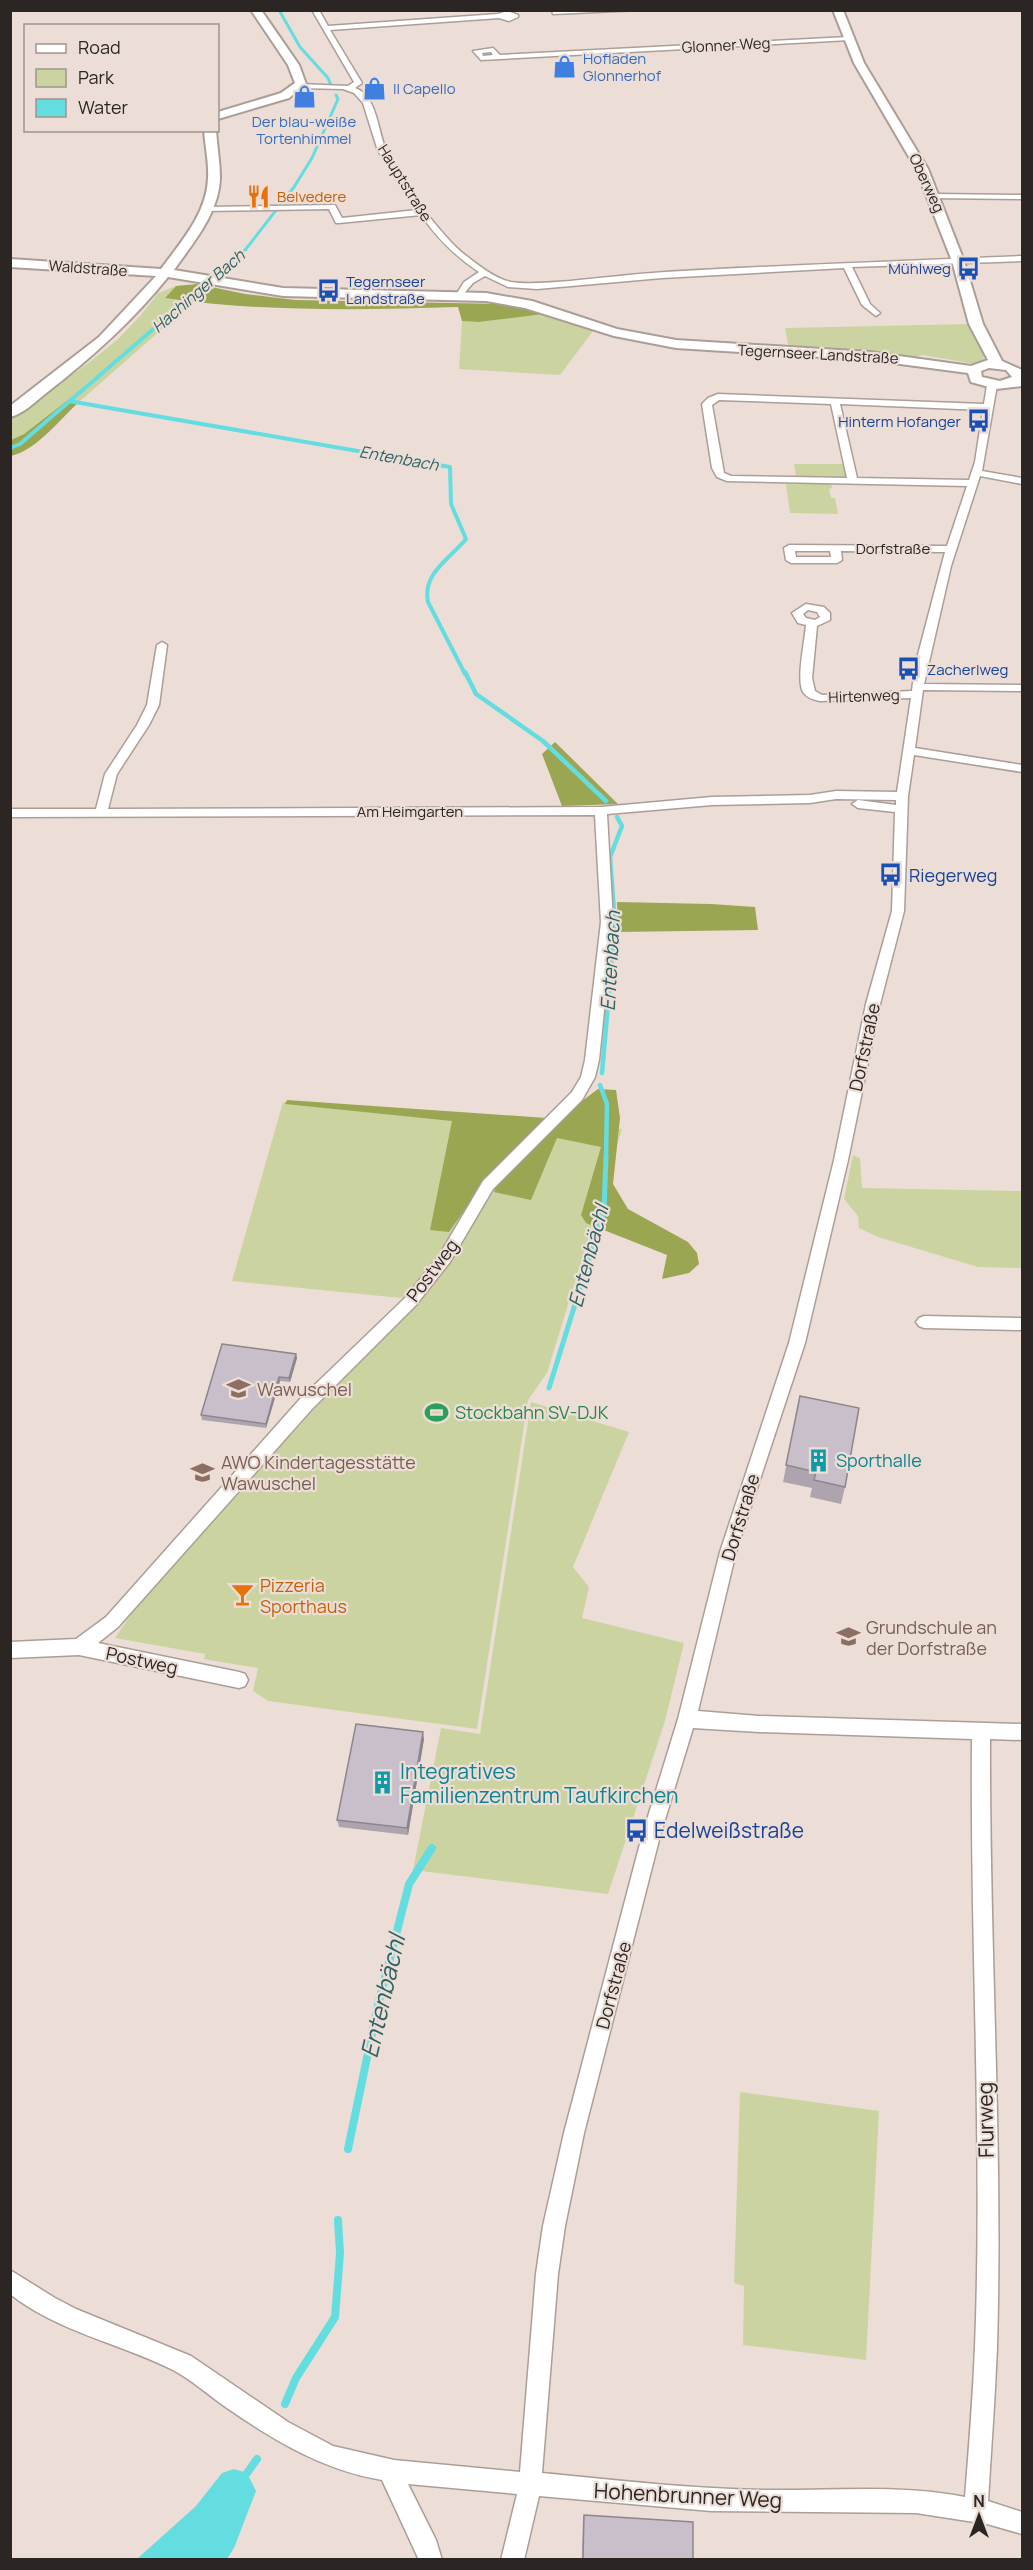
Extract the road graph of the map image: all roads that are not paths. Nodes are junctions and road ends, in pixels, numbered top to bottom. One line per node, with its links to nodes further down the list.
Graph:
1 (256, 10): 11 (main road)
2 (315, 10): 8 (street)
3 (555, 10): 6 (street)
4 (636, 10): 6 (street)
5 (838, 10): 9 (main road, Oberweg)
6 (569, 12)
7 (499, 16): 8 (street)
8 (327, 28): 12 (street)
9 (848, 39): 10 (street, Glonner Weg); 15 (main road, Oberweg)
10 (497, 56)
11 (299, 86): 12 (street); 13 (main road)
12 (349, 88): 18 (street, Hauptstraße)
13 (219, 116)
14 (210, 132): 17 (main road)
15 (934, 196): 16 (street); 21 (main road, Oberweg)
16 (1023, 197)
17 (206, 209): 18 (street); 20 (main road)
18 (423, 212): 25 (street, Hauptstraße)
19 (1023, 259): 21 (street)
20 (174, 261): 24 (main road); 26 (main road)
21 (958, 261): 23 (street); 31 (main road, Oberweg)
22 (10, 263): 24 (main road, Waldstraße)
23 (847, 265): 25 (street); 30 (street)
24 (112, 269): 26 (main road, Waldstraße); 28 (main road)
25 (486, 272): 29 (street)
26 (166, 273): 27 (main road, Tegernseer Landstraße); 28 (main road)
27 (207, 279): 28 (main road); 29 (main road, Tegernseer Landstraße)
28 (151, 290): 37 (main road)
29 (460, 295): 32 (main road, Tegernseer Landstraße)
30 (876, 313)
31 (997, 364): 32 (main road, Tegernseer Landstraße); 33 (main road)
32 (974, 370): 34 (main road)
33 (1020, 381): 34 (main road)
34 (992, 385): 36 (street, Dorfstraße)
35 (835, 402): 36 (street); 41 (street); 41 (street)
36 (989, 407): 40 (street, Dorfstraße)
37 (10, 413)
38 (1023, 472): 39 (street)
39 (998, 476): 40 (street); 42 (street)
40 (975, 478): 41 (street); 44 (street, Dorfstraße)
41 (854, 481)
42 (1023, 481)
43 (835, 548): 44 (street, Dorfstraße)
44 (951, 550): 48 (street, Dorfstraße)
45 (812, 623): 48 (street, Hirtenweg)
46 (162, 645): 52 (street)
47 (1023, 688): 48 (street)
48 (917, 691): 49 (street, Dorfstraße)
49 (909, 751): 50 (street); 51 (street, Dorfstraße)
50 (1023, 769)
51 (901, 802): 53 (street, Am Heimgarten); 60 (street, Dorfstraße)
52 (101, 811): 53 (street, Am Heimgarten); 54 (street, Am Heimgarten)
53 (601, 811): 57 (street, Postweg)
54 (10, 813)
55 (924, 1322): 56 (street)
56 (1023, 1323)
57 (80, 1647): 58 (street, Postweg); 59 (street, Postweg)
58 (10, 1650)
59 (239, 1680)
60 (687, 1719): 61 (street); 65 (street, Dorfstraße)
61 (981, 1731): 62 (street); 66 (street, Flurweg)
62 (1023, 1732)
63 (10, 2280): 64 (street, Hohenbrunner Weg)
64 (388, 2469): 65 (street, Hohenbrunner Weg); 68 (street)
65 (530, 2484): 66 (street, Hohenbrunner Weg); 69 (street, Dorfstraße)
66 (976, 2508): 67 (street, Hohenbrunner Weg)
67 (1023, 2523)
68 (431, 2559)
69 (512, 2559)

